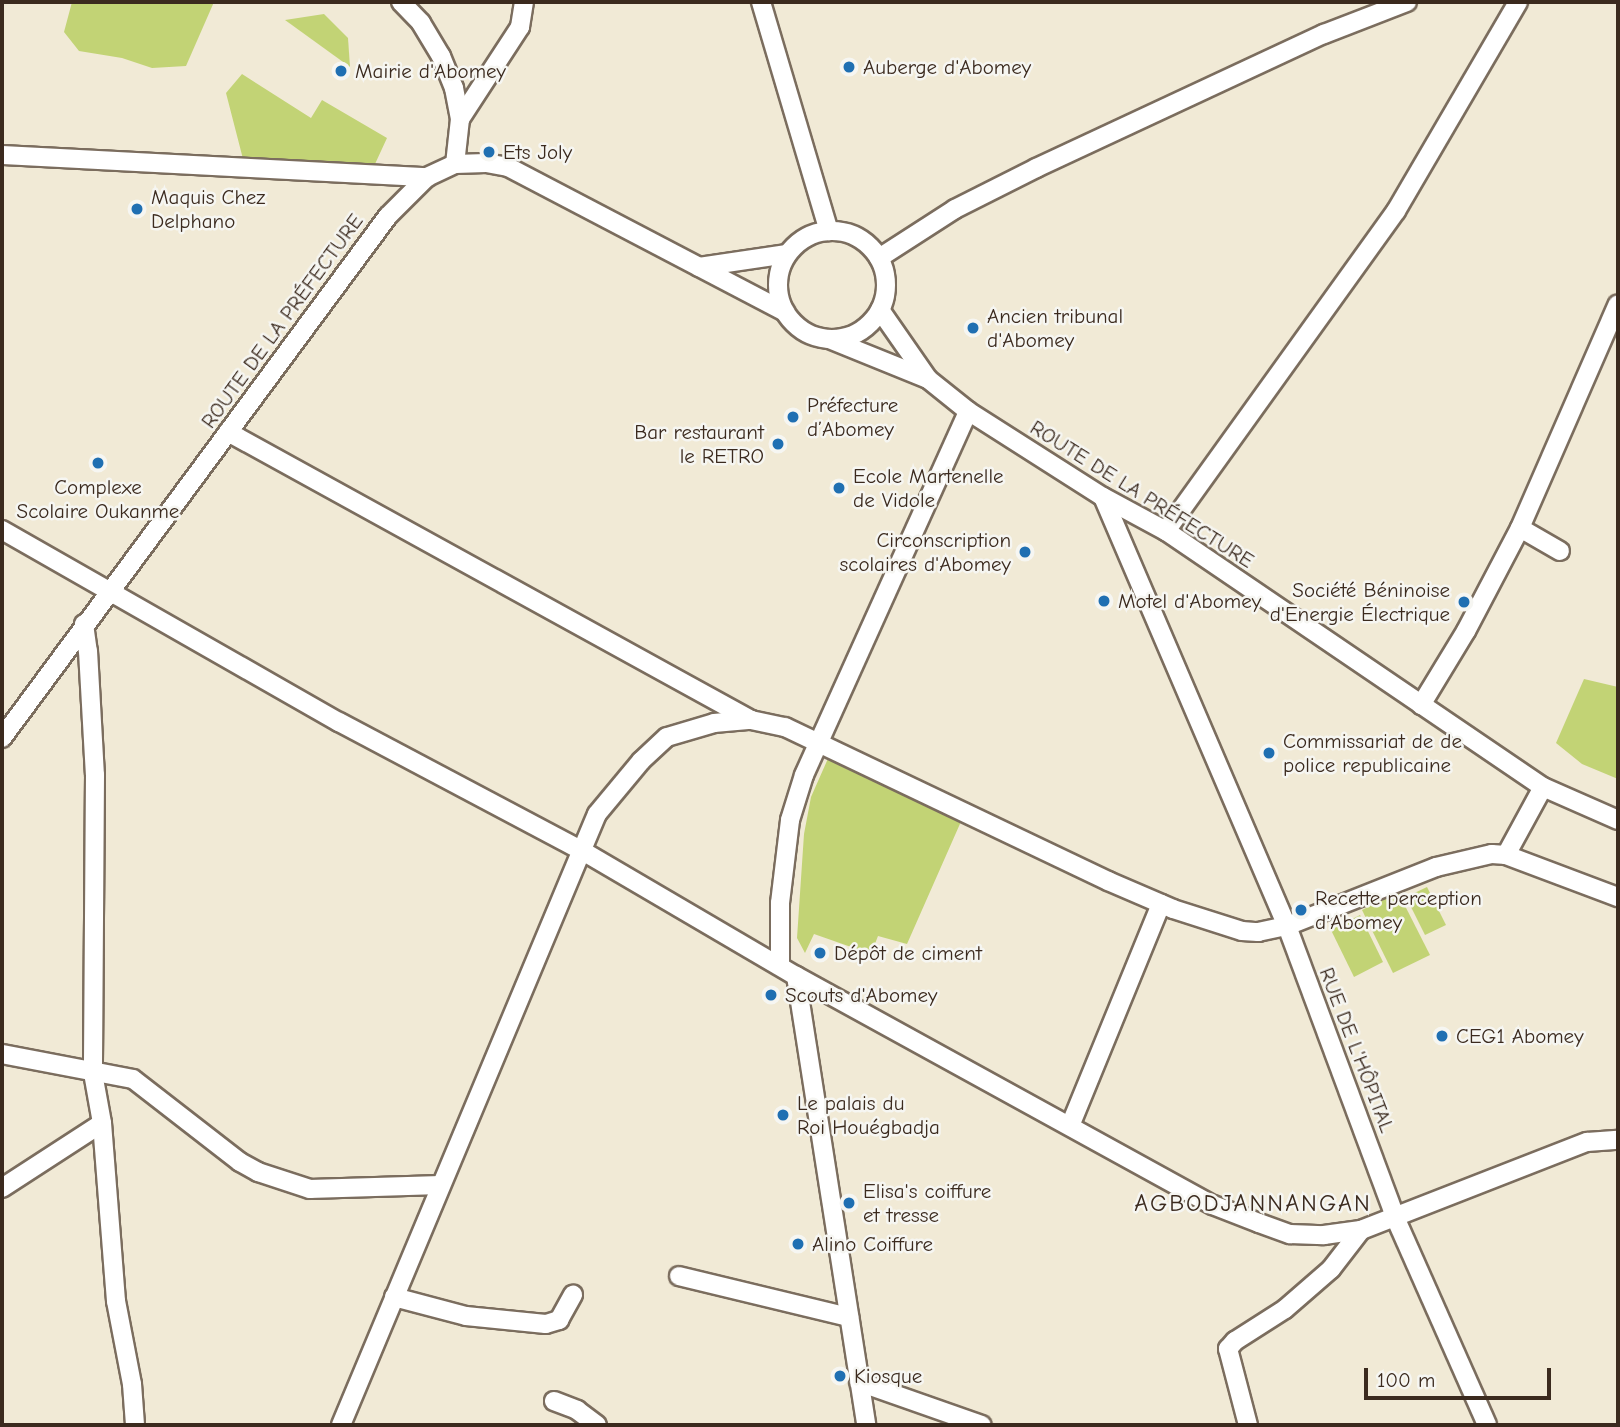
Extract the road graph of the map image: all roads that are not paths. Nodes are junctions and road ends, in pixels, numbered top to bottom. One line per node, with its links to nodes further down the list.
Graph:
1 (401, 2): 6 (street)
2 (524, 2): 6 (street)
3 (761, 2): 10 (street)
4 (1406, 2): 12 (street)
5 (1518, 2): 24 (street)
6 (460, 119): 8 (street)
7 (2, 155): 9 (street)
8 (455, 164): 9 (street, ROUTE DE LA PRÉFECTURE); 13 (street, ROUTE DE LA PRÉFECTURE)
9 (427, 177): 20 (street, ROUTE DE LA PRÉFECTURE)
10 (829, 231): 11 (street); 12 (street)
11 (788, 254): 13 (street); 16 (street)
12 (879, 258): 15 (street)
13 (699, 267): 16 (street, ROUTE DE LA PRÉFECTURE)
14 (1618, 304): 22 (street)
15 (880, 310): 17 (street); 18 (street, ROUTE DE LA PRÉFECTURE)
16 (785, 312): 17 (street)
17 (829, 339): 18 (street, ROUTE DE LA PRÉFECTURE)
18 (928, 379): 19 (street, ROUTE DE LA PRÉFECTURE)
19 (968, 411): 21 (street, ROUTE DE LA PRÉFECTURE); 31 (street)
20 (228, 432): 26 (street, ROUTE DE LA PRÉFECTURE); 29 (street)
21 (1103, 498): 24 (street, ROUTE DE LA PRÉFECTURE); 38 (street, RUE DE L'HÔPITAL)
22 (1520, 528): 25 (street); 28 (street)
23 (2, 530): 26 (street)
24 (1166, 531): 28 (street, ROUTE DE LA PRÉFECTURE)
25 (1560, 551)
26 (109, 593): 27 (street, ROUTE DE LA PRÉFECTURE); 34 (street)
27 (83, 624): 30 (street, ROUTE DE LA PRÉFECTURE); 42 (street)
28 (1421, 705): 32 (street, ROUTE DE LA PRÉFECTURE)
29 (751, 720): 31 (street); 34 (street)
30 (2, 738)
31 (818, 741): 37 (street); 39 (street)
32 (1543, 788): 33 (street, ROUTE DE LA PRÉFECTURE); 35 (street)
33 (1618, 820)
34 (581, 850): 39 (street); 46 (street)
35 (1506, 855): 36 (street); 38 (street)
36 (1618, 897)
37 (1161, 904): 38 (street); 44 (street)
38 (1287, 926): 48 (street, RUE DE L'HÔPITAL)
39 (780, 965): 40 (street)
40 (796, 976): 44 (street); 53 (street)
41 (2, 1054): 42 (street)
42 (93, 1073): 43 (street); 46 (street)
43 (102, 1123): 47 (street); 56 (street)
44 (1070, 1126): 49 (street)
45 (1618, 1140): 48 (street)
46 (440, 1185): 52 (street)
47 (2, 1188)
48 (1395, 1217): 49 (street); 62 (street, RUE DE L'HÔPITAL)
49 (1361, 1230): 61 (street)
50 (679, 1276): 53 (street)
51 (573, 1295): 52 (street)
52 (394, 1297): 57 (street)
53 (849, 1317): 54 (street)
54 (859, 1382): 59 (street); 60 (street)
55 (554, 1401): 58 (street)
56 (135, 1425)
57 (341, 1425)
58 (597, 1425)
59 (866, 1425)
60 (982, 1425)
61 (1248, 1425)
62 (1487, 1425)

